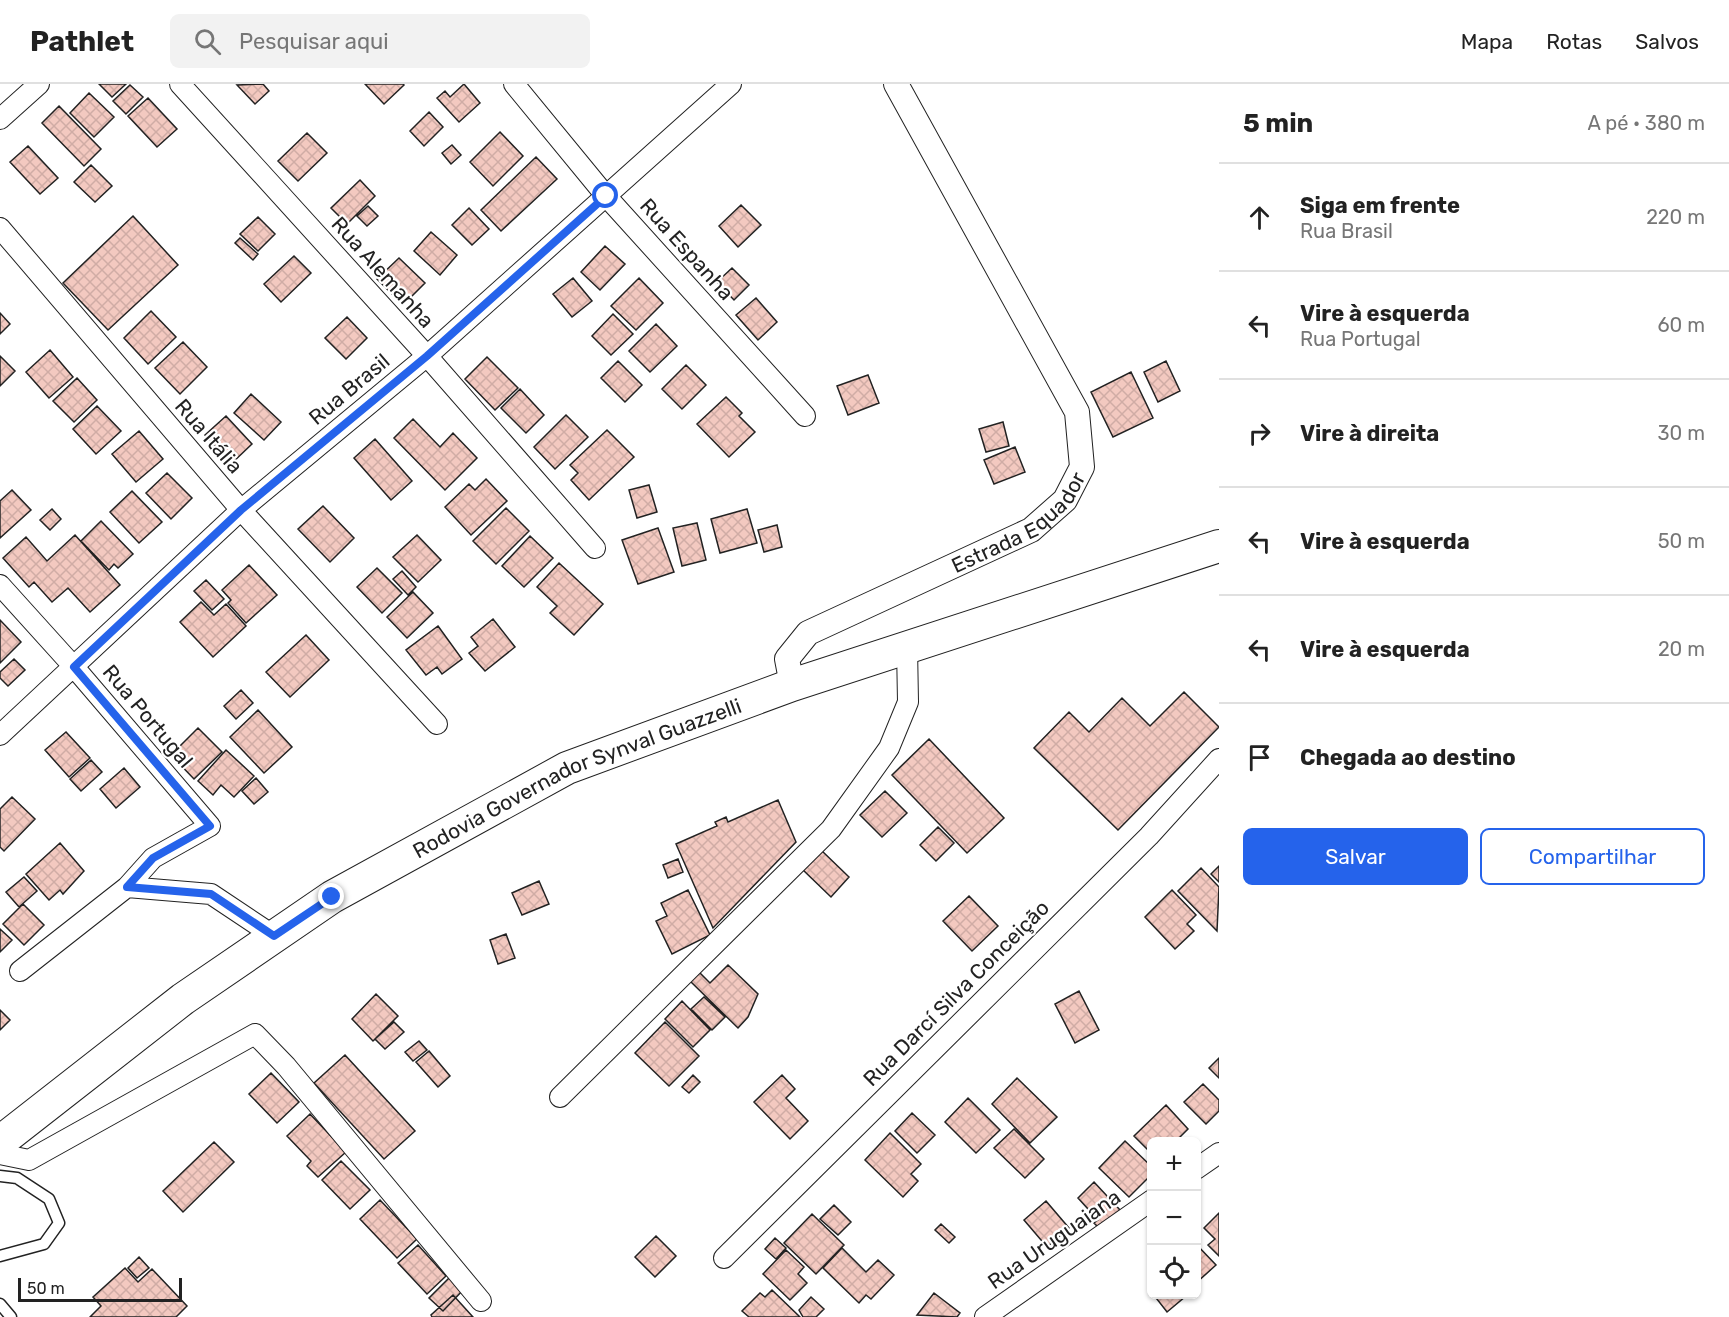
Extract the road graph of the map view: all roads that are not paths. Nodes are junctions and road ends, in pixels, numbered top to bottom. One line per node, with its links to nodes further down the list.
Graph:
1 (39, 84): 6 (street)
2 (180, 84): 9 (street, Rua Alemanha)
3 (514, 84): 7 (street, Rua Espanha)
4 (731, 84): 7 (street, Rua Brasil)
5 (896, 84): 17 (street, Estrada Equador)
6 (0, 119)
7 (606, 196): 9 (street, Rua Brasil); 10 (street, Rua Espanha)
8 (0, 228): 11 (street, Rua Itália)
9 (427, 356): 11 (street, Rua Brasil); 13 (street, Rua Alemanha)
10 (805, 416)
11 (241, 510): 16 (street, Rua Brasil); 18 (street, Rua Itália)
12 (1219, 546): 15 (main road, Rodovia Governador Synval Guazzelli)
13 (595, 548)
14 (0, 585): 16 (street, Rua Portugal)
15 (907, 647): 17 (main road, Rodovia Governador Synval Guazzelli); 24 (street)
16 (74, 667): 19 (street, Rua Brasil); 21 (street, Rua Portugal)
17 (792, 685): 22 (main road, Rodovia Governador Synval Guazzelli)
18 (436, 724)
19 (0, 735)
20 (1219, 759): 32 (street, Rua Darcí Silva Conceição)
21 (127, 887): 22 (street); 23 (street)
22 (274, 936): 25 (main road, Rodovia Governador Synval Guazzelli)
23 (20, 971)
24 (560, 1096)
25 (0, 1142)
26 (1219, 1153): 28 (street)
27 (0, 1154): 33 (street)
28 (1201, 1166)
29 (0, 1176): 31 (lane)
30 (1147, 1204): 36 (street, Rua Uruguaiana)
31 (0, 1256)
32 (723, 1258)
33 (481, 1301)
34 (0, 1304): 35 (lane)
35 (10, 1317)
36 (985, 1317)

